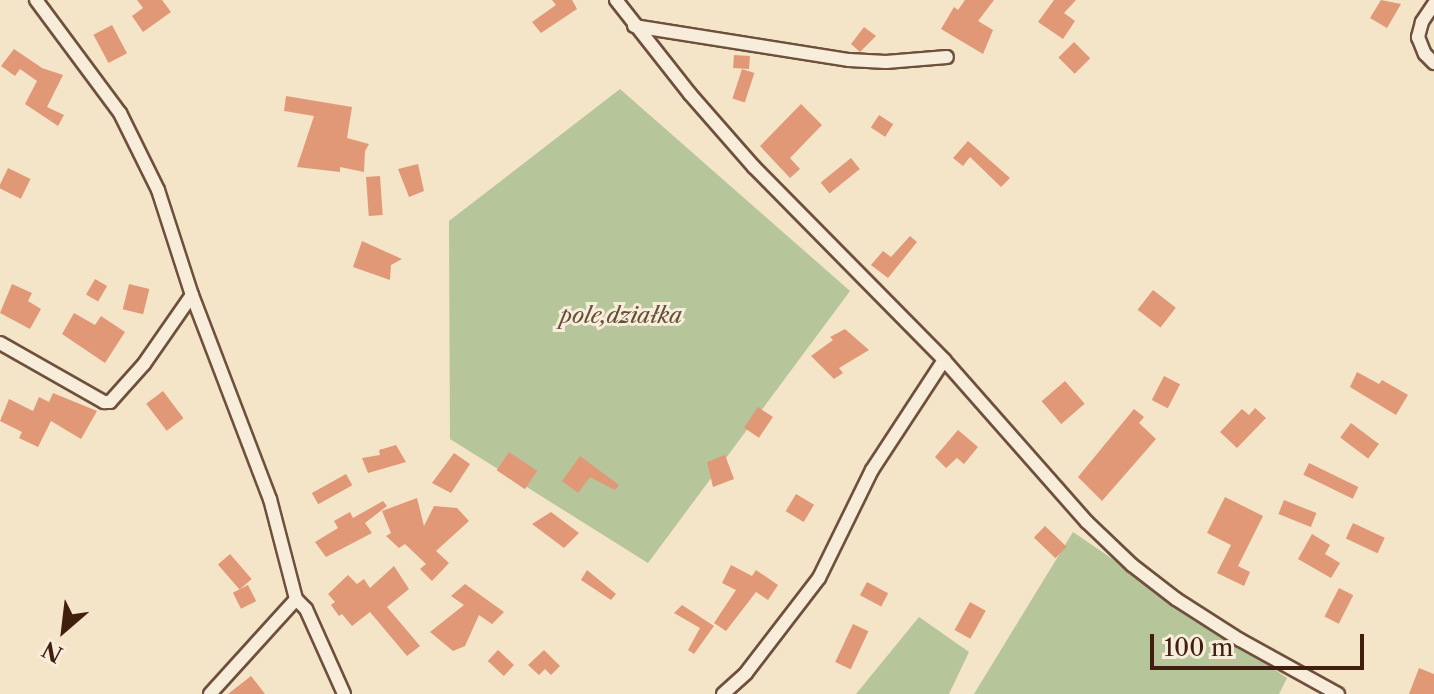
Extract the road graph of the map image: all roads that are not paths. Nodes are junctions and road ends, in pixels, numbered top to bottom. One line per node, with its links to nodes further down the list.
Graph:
1 (36, 0): 7 (street)
2 (616, 0): 4 (street)
3 (1434, 4): 6 (street)
4 (634, 26): 5 (street); 9 (street)
5 (947, 57)
6 (1434, 63)
7 (192, 295): 8 (street); 10 (street)
8 (0, 343)
9 (944, 360): 13 (street); 14 (street)
10 (296, 599): 11 (street); 12 (street)
11 (210, 694)
12 (344, 694)
13 (723, 694)
14 (1338, 694)

